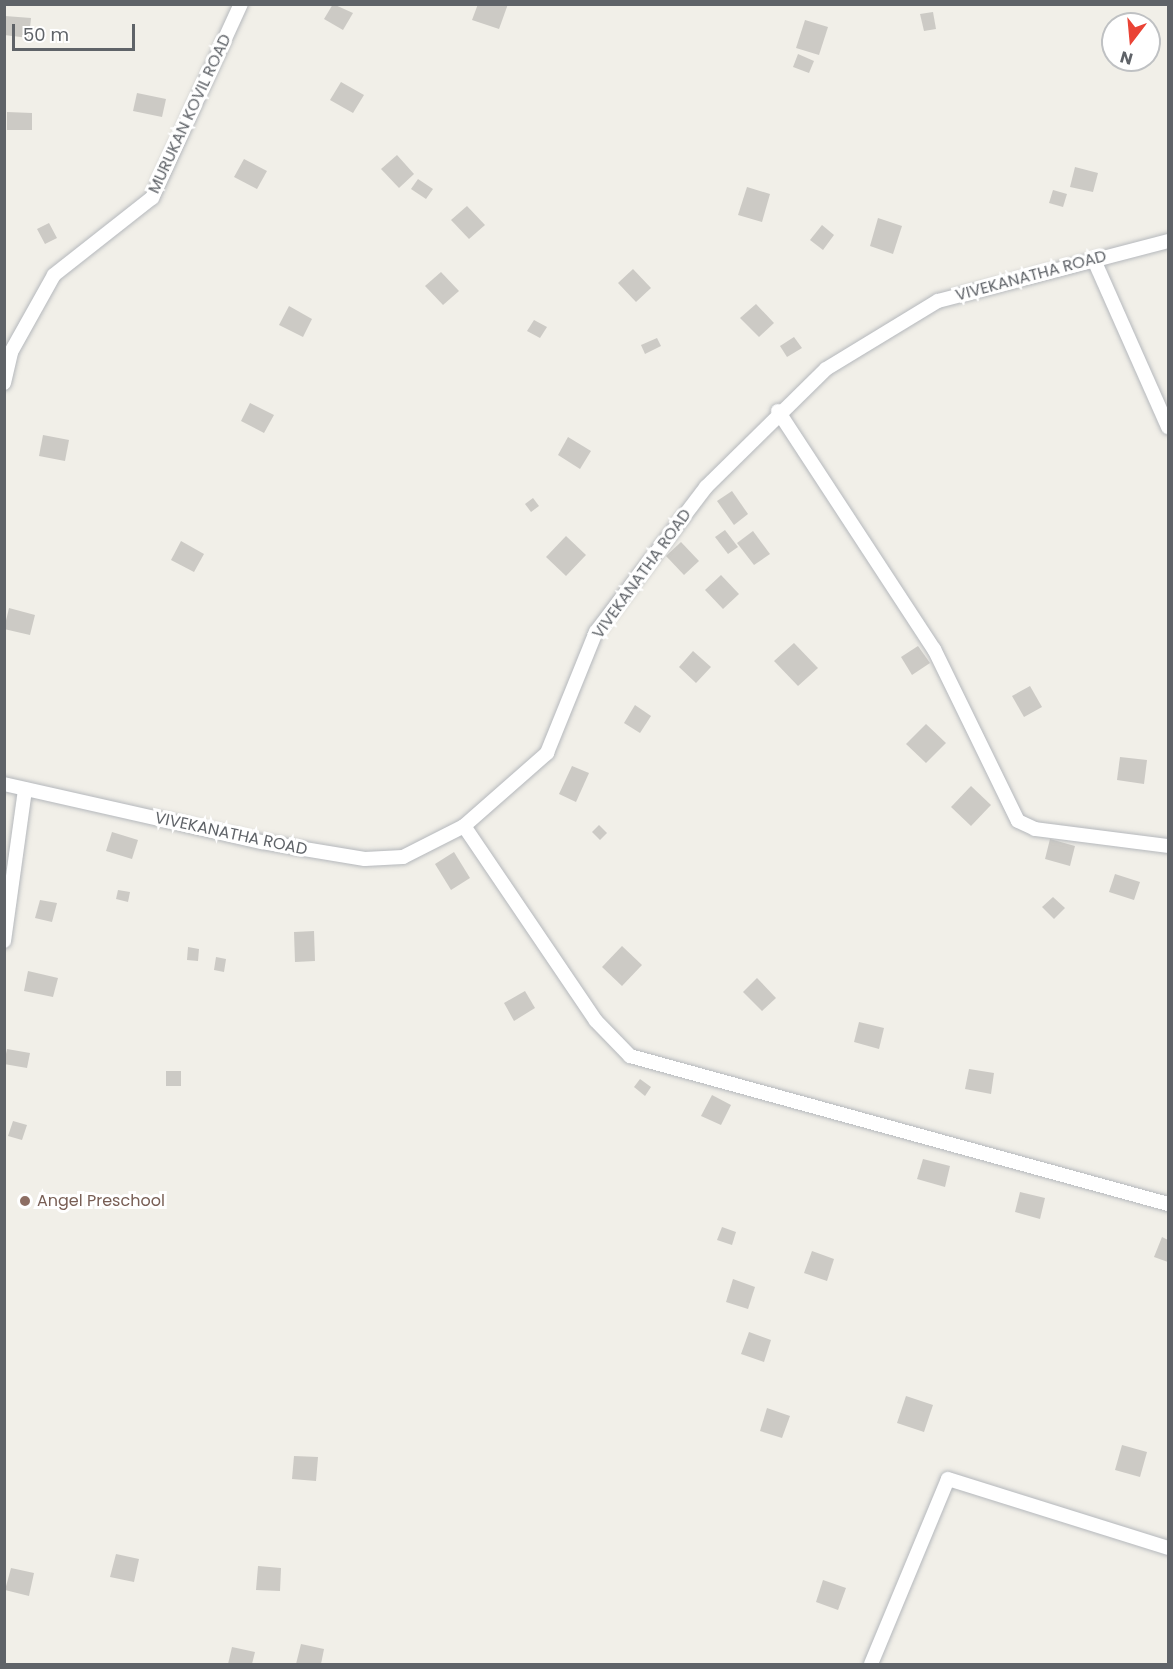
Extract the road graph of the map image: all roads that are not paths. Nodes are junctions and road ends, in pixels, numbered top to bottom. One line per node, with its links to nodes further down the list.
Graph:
1 (241, 4): 4 (street, MURUKAN KOVIL ROAD)
2 (1168, 241): 3 (street, VIVEKANATHA ROAD)
3 (1094, 260): 5 (street, VIVEKANATHA ROAD); 6 (street)
4 (4, 384)
5 (778, 411): 9 (street, VIVEKANATHA ROAD); 10 (street)
6 (1168, 428)
7 (4, 784): 8 (street, VIVEKANATHA ROAD)
8 (25, 789): 9 (street, VIVEKANATHA ROAD); 11 (street)
9 (464, 826): 12 (street)
10 (1168, 846)
11 (4, 941)
12 (1168, 1204)
13 (1168, 1548): 14 (street)
14 (871, 1665)

